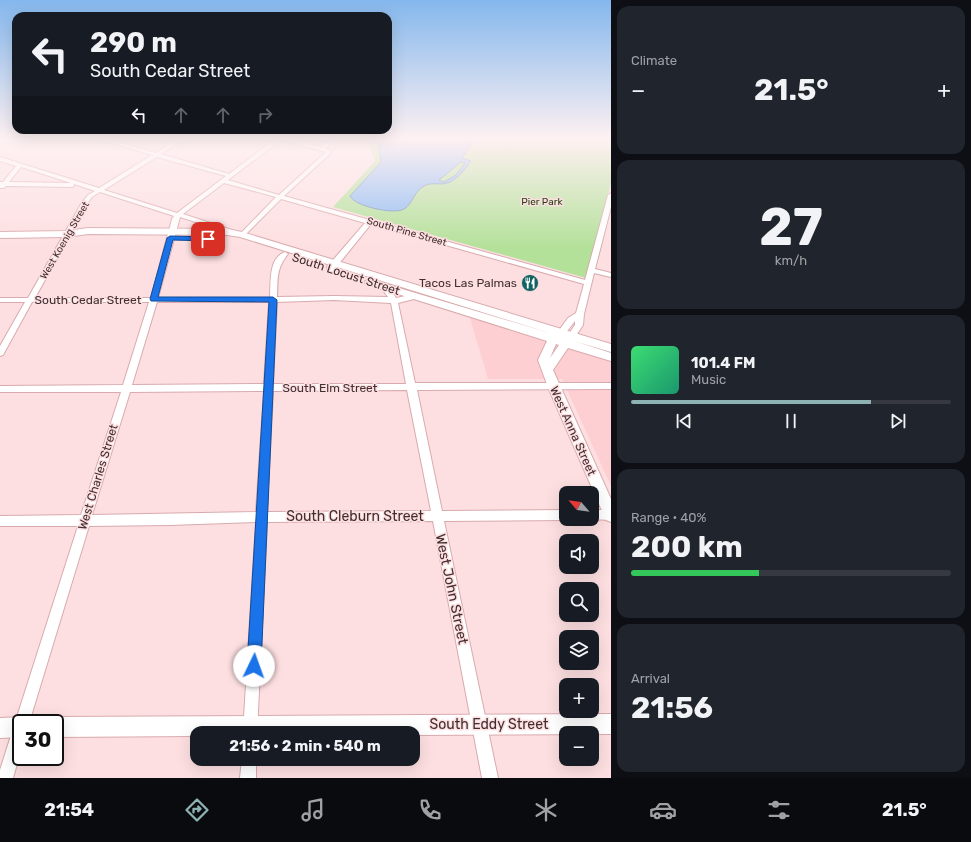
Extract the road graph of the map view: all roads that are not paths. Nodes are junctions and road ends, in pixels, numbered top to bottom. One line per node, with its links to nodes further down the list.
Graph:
1 (11, 175): 8 (street)
2 (53, 175): 7 (street)
3 (123, 175): 9 (street, West Koenig Street)
4 (303, 175): 11 (street)
5 (231, 176): 6 (street)
6 (224, 181): 11 (street, South Pine Street); 12 (street)
7 (84, 185): 8 (street); 9 (street)
8 (1, 186)
9 (100, 190): 12 (street); 15 (street, West Koenig Street)
10 (611, 195): 13 (street)
11 (281, 196): 14 (street, South Pine Street); 18 (street)
12 (179, 214): 17 (street, West Charles Street); 18 (street)
13 (608, 217): 21 (street)
14 (370, 221): 20 (street); 23 (street, South Pine Street)
15 (67, 234): 16 (main road); 17 (main road); 28 (street, West Koenig Street)
16 (0, 235)
17 (171, 235): 18 (main road, South Locust Street); 19 (main road, South Locust Street); 26 (street, West Charles Street)
18 (242, 235): 20 (main road, South Locust Street)
19 (285, 254): 20 (main road, South Locust Street); 29 (street)
20 (333, 266): 24 (main road, South Locust Street); 31 (main road, South Locust Street)
21 (592, 270): 22 (street); 23 (street)
22 (611, 275)
23 (588, 283): 31 (street)
24 (384, 286): 25 (main road, South Locust Street); 30 (street, West John Street)
25 (415, 296): 30 (street, South Cedar Street); 31 (main road, South Locust Street)
26 (154, 299): 28 (street, South Cedar Street); 29 (street, South Cedar Street); 36 (street, West Charles Street)
27 (0, 300): 28 (street, South Cedar Street)
28 (30, 300): 33 (street, West Koenig Street)
29 (273, 300): 30 (street, South Cedar Street); 37 (street)
30 (394, 301): 38 (street, West John Street)
31 (563, 338): 32 (main road, South Locust Street); 34 (main road, South Locust Street); 39 (main road, West Anna Street)
32 (611, 348)
33 (0, 353)
34 (611, 357)
35 (611, 386): 39 (street, South Elm Street)
36 (126, 388): 37 (street, South Elm Street); 40 (street, South Elm Street); 46 (street, West Charles Street)
37 (268, 388): 38 (street, South Elm Street); 45 (street)
38 (411, 388): 39 (street, South Elm Street); 44 (street, West John Street)
39 (554, 388): 43 (main road, West Anna Street)
40 (0, 389)
41 (559, 515): 44 (street, South Cleburn Street)
42 (599, 515): 43 (street)
43 (611, 515)
44 (437, 516): 45 (street, South Cleburn Street); 49 (street, West John Street)
45 (262, 517): 46 (street, South Cleburn Street); 51 (street)
46 (84, 520): 47 (street, South Cleburn Street); 48 (street, West Charles Street)
47 (0, 521)
48 (25, 714)
49 (480, 724): 50 (main road, South Eddy Street); 52 (main road, South Eddy Street); 61 (street, West John Street)
50 (611, 724)
51 (251, 726)
52 (388, 726)
53 (12, 727): 55 (main road)
54 (64, 727): 56 (main road, South Eddy Street)
55 (0, 728)
56 (190, 728)
57 (12, 755): 59 (street, West Charles Street)
58 (249, 766): 60 (street)
59 (5, 778)
60 (248, 778)
61 (490, 778)

